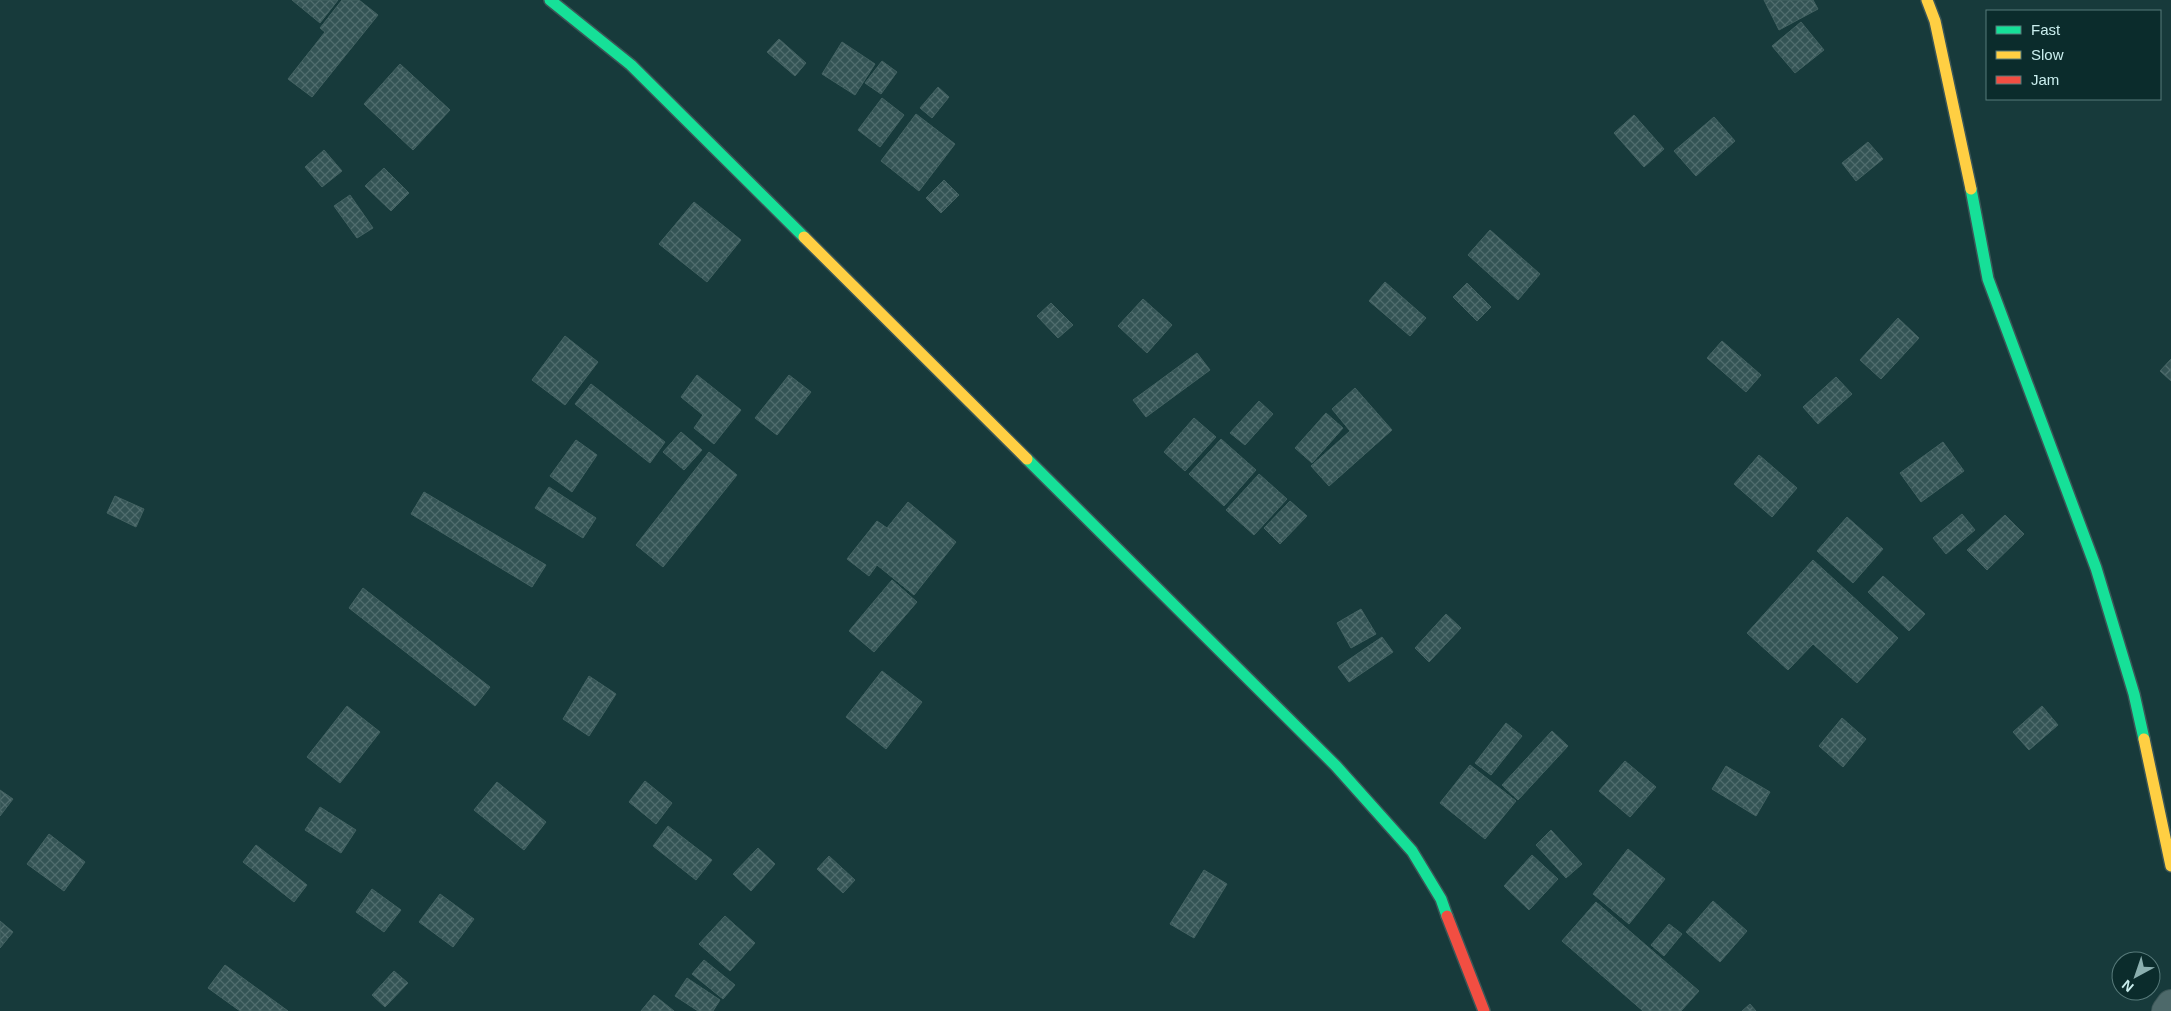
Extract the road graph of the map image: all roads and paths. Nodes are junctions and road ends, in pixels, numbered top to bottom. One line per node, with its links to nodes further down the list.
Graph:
1 (550, 0): 5 (street)
2 (1927, 0): 3 (street)
3 (2171, 866)
4 (2171, 1004): 6 (street)
5 (1484, 1011)
6 (2166, 1011)

